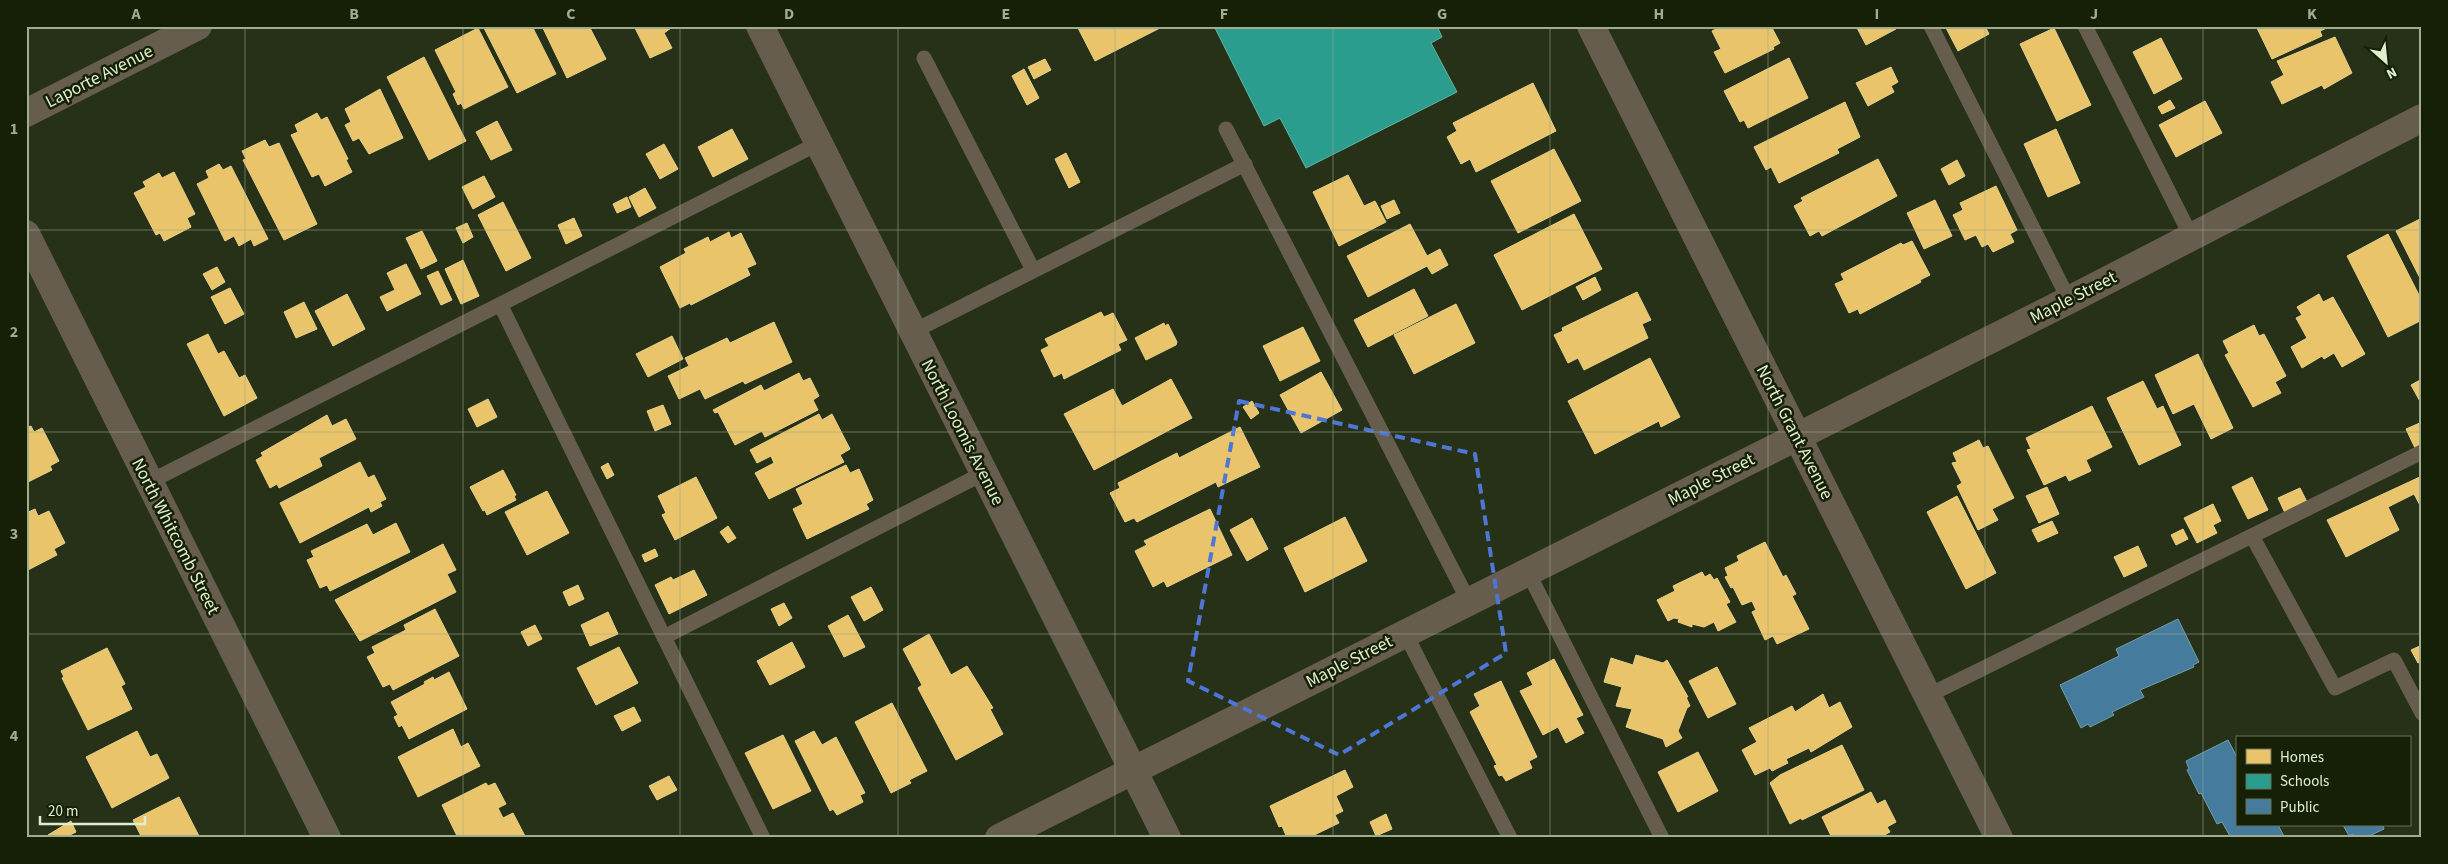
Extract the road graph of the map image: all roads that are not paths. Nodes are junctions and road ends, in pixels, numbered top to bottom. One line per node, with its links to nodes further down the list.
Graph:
1 (198, 26): 7 (street, Laporte Avenue)
2 (760, 26): 10 (street, North Loomis Avenue)
3 (1591, 26): 18 (street, North Grant Avenue)
4 (1931, 26): 15 (lane)
5 (2084, 26): 13 (lane)
6 (924, 58): 14 (lane)
7 (26, 113)
8 (2422, 118): 13 (street, Maple Street)
9 (1226, 129): 11 (lane)
10 (817, 144): 16 (lane); 17 (street, North Loomis Avenue)
11 (1245, 164): 14 (lane); 24 (lane)
12 (26, 234): 21 (street, North Whitcomb Street)
13 (2191, 236): 15 (street, Maple Street)
14 (1033, 270): 17 (lane)
15 (2069, 300): 18 (street, Maple Street)
16 (501, 306): 21 (lane); 26 (lane)
17 (912, 332): 20 (street, North Loomis Avenue)
18 (1797, 436): 23 (street, Maple Street); 27 (street, North Grant Avenue)
19 (2422, 452): 22 (lane)
20 (984, 472): 26 (lane); 29 (street, North Loomis Avenue)
21 (149, 482): 30 (street, North Whitcomb Street)
22 (2252, 536): 27 (lane); 28 (lane)
23 (1528, 572): 24 (street, Maple Street); 35 (lane)
24 (1468, 600): 25 (street, Maple Street)
25 (1405, 633): 29 (street, Maple Street); 34 (lane)
26 (664, 637): 31 (lane)
27 (1929, 695): 36 (street, North Grant Avenue)
28 (2422, 713)
29 (1132, 770): 32 (street, Maple Street); 33 (street, North Loomis Avenue)
30 (327, 838)
31 (763, 838)
32 (999, 838)
33 (1167, 838)
34 (1510, 838)
35 (1662, 838)
36 (1999, 838)

